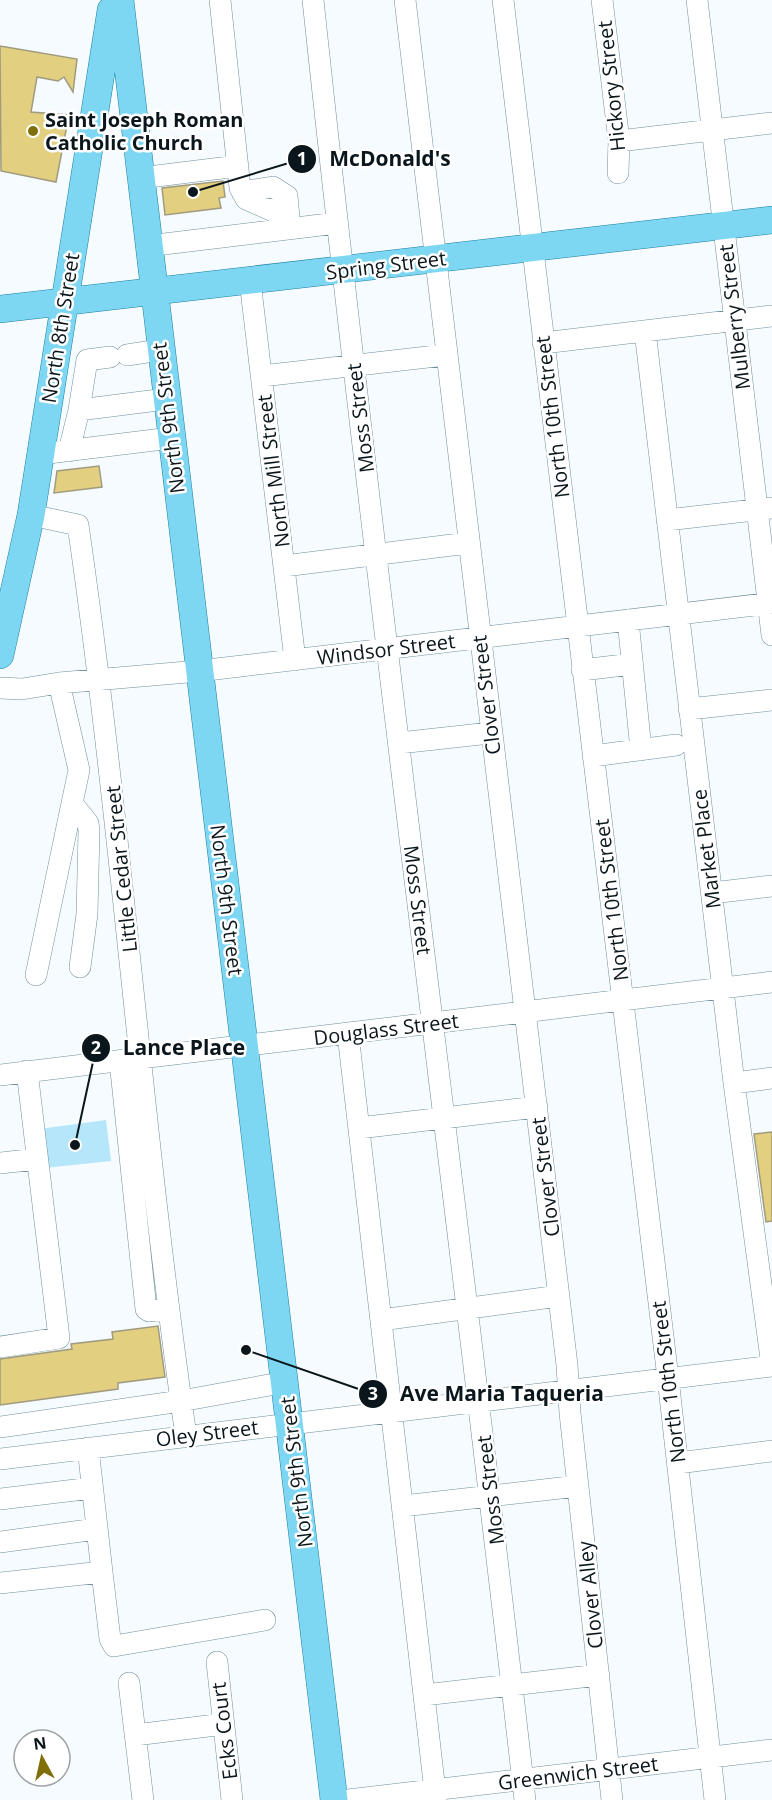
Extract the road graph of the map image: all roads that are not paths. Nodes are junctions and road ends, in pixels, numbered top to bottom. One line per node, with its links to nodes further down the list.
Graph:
1 (113, 0): 25 (main road, North 8th Street)
2 (120, 0): 14 (main road, North 9th Street)
3 (220, 0): 12 (street)
4 (313, 0): 17 (street, Moss Street)
5 (405, 0): 21 (street, Clover Street)
6 (503, 0): 20 (street, North 10th Street)
7 (602, 0): 11 (street, Hickory Street)
8 (697, 0): 10 (street, Mulberry Street)
9 (772, 123): 10 (street)
10 (712, 130): 11 (street); 18 (street, Mulberry Street)
11 (619, 141): 13 (street, Hickory Street)
12 (238, 166): 14 (street); 16 (street)
13 (618, 173)
14 (140, 178): 19 (main road, North 9th Street)
15 (772, 220): 18 (main road, Spring Street)
16 (290, 223): 17 (street); 19 (street)
17 (337, 223): 22 (street, Moss Street)
18 (723, 225): 20 (main road, Spring Street); 28 (street, Mulberry Street)
19 (148, 246): 24 (main road, North 9th Street)
20 (532, 248): 21 (main road, Spring Street); 30 (street, North 10th Street)
21 (434, 260): 22 (main road, Spring Street); 32 (street, Clover Street)
22 (342, 270): 23 (main road, Spring Street); 33 (street, Moss Street)
23 (250, 281): 24 (main road, Spring Street); 34 (street, North Mill Street)
24 (153, 292): 25 (main road, Spring Street); 31 (main road, North 9th Street)
25 (64, 302): 26 (main road, Spring Street); 39 (main road, North 8th Street)
26 (0, 309)
27 (772, 316): 28 (street)
28 (735, 320): 29 (street); 40 (street, Mulberry Street)
29 (645, 331): 30 (street); 42 (street, Market Place)
30 (543, 343): 49 (street, North 10th Street)
31 (160, 350): 35 (main road, North 9th Street); 36 (street)
32 (446, 355): 33 (street); 43 (street, Clover Street)
33 (354, 365): 34 (street); 44 (street, Moss Street)
34 (261, 376): 45 (street, North Mill Street)
35 (166, 399): 36 (street); 37 (main road, North 9th Street)
36 (79, 410): 38 (street)
37 (171, 438): 38 (street); 57 (main road, North 9th Street)
38 (69, 450): 39 (street)
39 (40, 454): 41 (main road, North 8th Street)
40 (764, 508): 42 (street); 46 (street, Mulberry Street)
41 (31, 515): 53 (main road, North 8th Street); 58 (street, Little Cedar Street)
42 (667, 520): 47 (street, Market Place)
43 (468, 543): 44 (street); 51 (street, Clover Street)
44 (375, 555): 45 (street); 52 (street, Moss Street)
45 (284, 566): 54 (street, North Mill Street)
46 (770, 603): 47 (street, Windsor Street); 50 (street, Mulberry Street)
47 (678, 614): 48 (street, Windsor Street); 62 (street, Market Place)
48 (628, 620): 49 (street, Windsor Street); 55 (street)
49 (577, 626): 51 (street, Windsor Street); 56 (street, North 10th Street)
50 (772, 635)
51 (479, 638): 52 (street, Windsor Street); 63 (street, Clover Street)
52 (387, 649): 54 (street, Windsor Street); 64 (street, Moss Street)
53 (0, 655)
54 (295, 660): 57 (street, Windsor Street)
55 (632, 664): 56 (street); 66 (street)
56 (582, 670): 67 (street, North 10th Street)
57 (199, 671): 58 (street, Windsor Street); 79 (main road, North 9th Street)
58 (99, 680): 59 (street, Windsor Street); 80 (street, Little Cedar Street)
59 (60, 683): 60 (street, Windsor Street); 68 (street, Little Cedar Street)
60 (0, 688)
61 (772, 700): 62 (street)
62 (689, 709): 70 (street, Market Place)
63 (490, 732): 64 (street); 76 (street, Clover Street)
64 (399, 743): 77 (street, Moss Street)
65 (676, 745): 66 (street)
66 (641, 750): 67 (street)
67 (593, 756): 75 (street, North 10th Street)
68 (72, 803): 71 (street); 72 (street, Little Cedar Street)
69 (772, 886): 70 (street)
70 (712, 893): 74 (street, Market Place)
71 (80, 967)
72 (36, 975)
73 (772, 982): 74 (street, Douglass Street)
74 (723, 988): 75 (street, Douglass Street); 85 (street, Market Place)
75 (623, 1000): 76 (street, Douglass Street); 98 (street, North 10th Street)
76 (526, 1012): 77 (street, Douglass Street); 86 (street, Clover Street)
77 (434, 1023): 78 (street, Douglass Street); 87 (street, Moss Street)
78 (348, 1034): 79 (street, Douglass Street); 88 (street)
79 (245, 1046): 80 (street, Douglass Street); 99 (main road, North 9th Street)
80 (142, 1058): 81 (street, Douglass Street); 94 (street, Little Cedar Street)
81 (120, 1061): 82 (street, Douglass Street); 94 (street)
82 (27, 1071): 83 (street, Douglass Street); 89 (street)
83 (0, 1075)
84 (772, 1078): 85 (street)
85 (734, 1083): 91 (street, Market Place)
86 (537, 1107): 87 (street); 92 (street, Clover Street)
87 (445, 1118): 88 (street); 93 (street, Moss Street)
88 (359, 1128): 95 (street)
89 (37, 1159): 90 (street); 96 (street)
90 (0, 1163)
91 (766, 1270): 97 (street, Market Place)
92 (559, 1296): 93 (street); 100 (street, Clover Street)
93 (468, 1306): 95 (street); 102 (street, Moss Street)
94 (167, 1309): 101 (street, Little Cedar Street)
95 (381, 1320): 103 (street)
96 (0, 1347)
97 (772, 1366): 98 (street, Oley Street)
98 (668, 1378): 100 (street, Oley Street); 111 (street, North 10th Street)
99 (286, 1382): 101 (street); 105 (main road, North 9th Street)
100 (568, 1390): 102 (street, Oley Street); 112 (street, Clover Alley)
101 (181, 1401): 104 (street); 107 (street, Little Cedar Street)
102 (479, 1401): 103 (street, Oley Street); 114 (street, Moss Street)
103 (392, 1411): 105 (street, Oley Street); 116 (street)
104 (68, 1418): 106 (street); 108 (street)
105 (291, 1423): 107 (street, Oley Street); 136 (main road, North 9th Street)
106 (0, 1427)
107 (186, 1436): 108 (street, Oley Street)
108 (80, 1449): 110 (street, Oley Street); 113 (street)
109 (772, 1451): 111 (street)
110 (0, 1459)
111 (678, 1463): 130 (street, North 10th Street)
112 (578, 1486): 114 (street); 123 (street, Clover Alley)
113 (92, 1488): 115 (street); 117 (street)
114 (490, 1496): 116 (street); 125 (street, Moss Street)
115 (0, 1499)
116 (403, 1506): 126 (street)
117 (96, 1529): 118 (street); 119 (street)
118 (0, 1542)
119 (102, 1572): 120 (street); 121 (street)
120 (0, 1583)
121 (265, 1620)
122 (217, 1662): 127 (street, Ecks Court)
123 (599, 1675): 125 (street); 131 (street, Clover Alley)
124 (129, 1683): 128 (street)
125 (512, 1685): 126 (street); 132 (street, Moss Street)
126 (424, 1695): 133 (street)
127 (224, 1724): 128 (street); 135 (street, Ecks Court)
128 (135, 1735): 134 (street)
129 (772, 1750): 130 (street, Greenwich Street)
130 (710, 1757): 131 (street, Greenwich Street); 139 (street, North 10th Street)
131 (609, 1769): 132 (street, Greenwich Street); 138 (street, Clover Alley)
132 (523, 1790): 133 (street, Greenwich Street)
133 (435, 1795): 137 (street, Greenwich Street)
134 (143, 1800)
135 (232, 1800)
136 (334, 1800)
137 (348, 1800)
138 (612, 1800)
139 (715, 1800)

